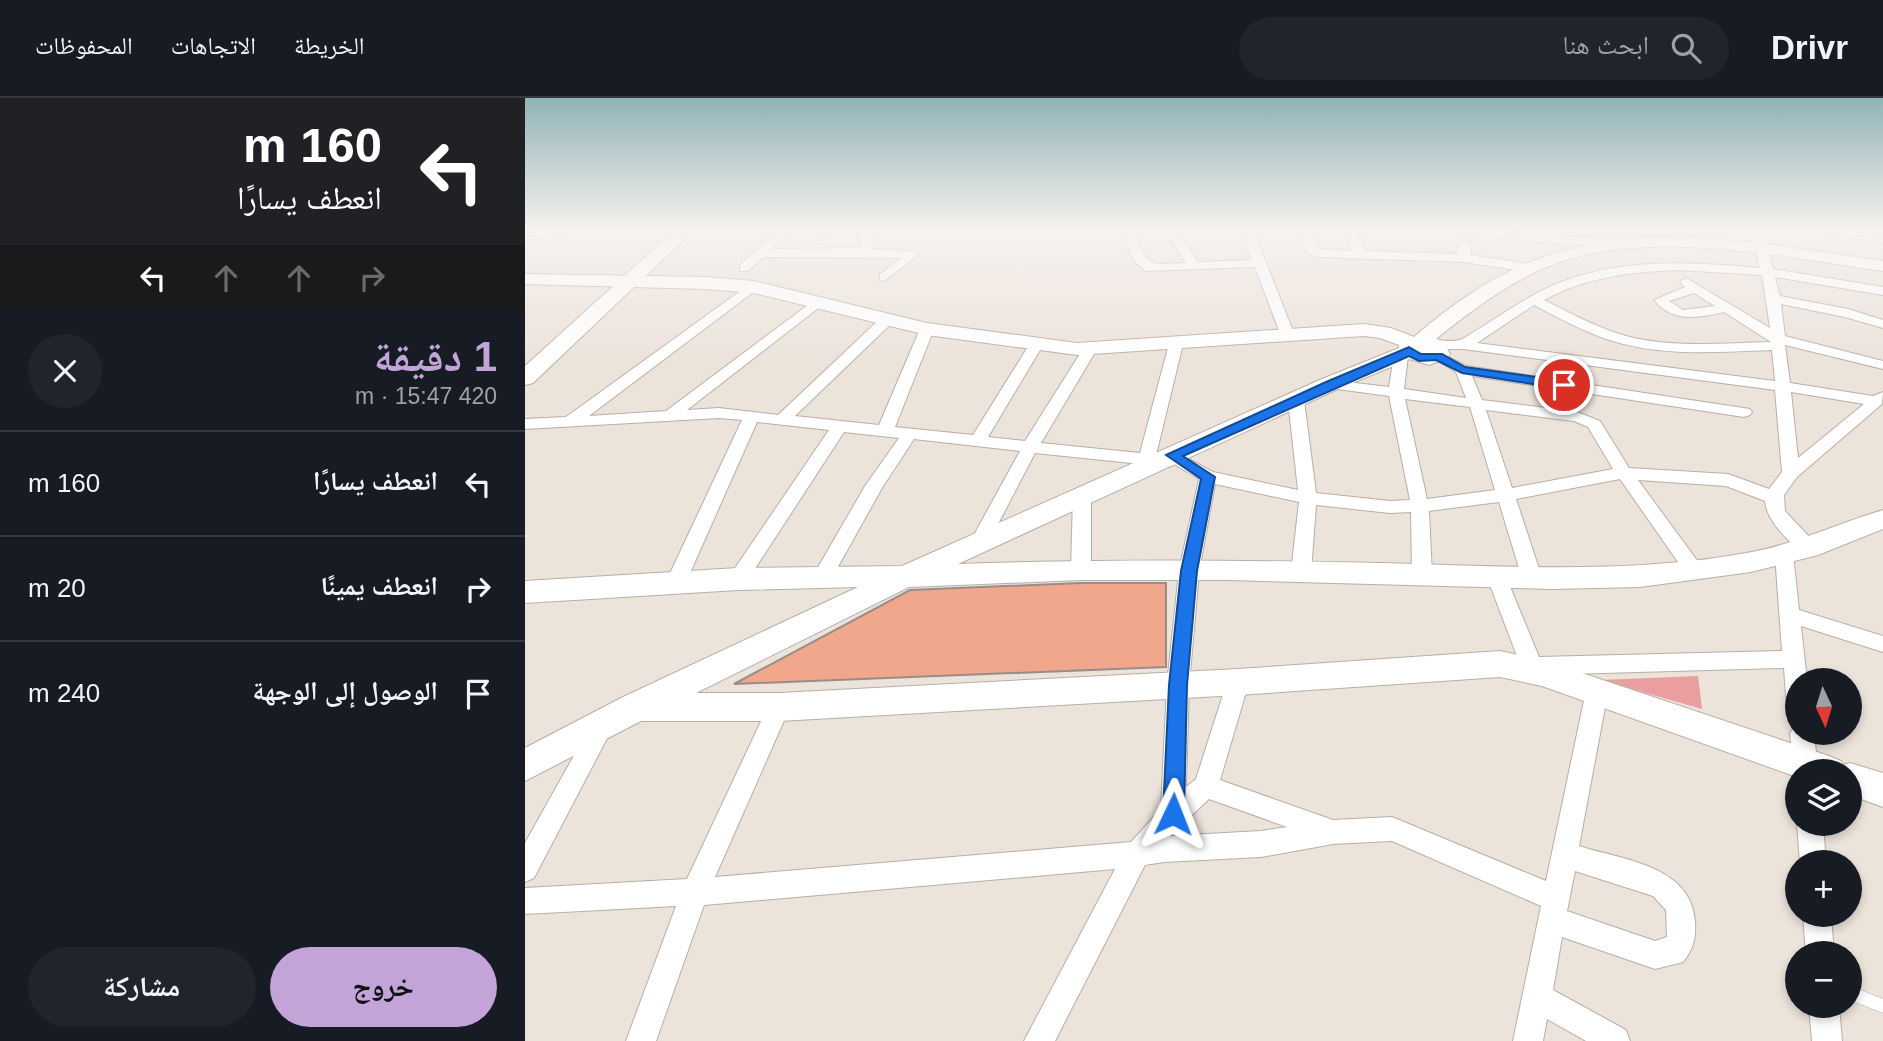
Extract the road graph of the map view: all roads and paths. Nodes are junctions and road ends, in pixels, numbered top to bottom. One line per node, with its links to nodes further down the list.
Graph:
1 (640, 274): 11 (main road)
2 (889, 274): 9 (street)
3 (1263, 274): 23 (street)
4 (1515, 274): 29 (street)
5 (1596, 274): 16 (street)
6 (1671, 274): 13 (street)
7 (1767, 274): 15 (street)
8 (1773, 274): 14 (street)
9 (884, 278)
10 (525, 279): 11 (street)
11 (633, 281): 12 (street); 32 (main road)
12 (754, 287): 17 (street); 43 (street)
13 (1695, 288): 18 (street); 18 (street)
14 (1882, 291): 19 (street)
15 (1774, 299): 19 (street); 24 (street)
16 (1536, 301): 24 (street); 27 (street)
17 (816, 303): 20 (street); 40 (street)
18 (1726, 307): 24 (street)
19 (1856, 316): 21 (street)
20 (888, 319): 22 (street); 42 (street)
21 (1883, 324)
22 (927, 328): 26 (street); 46 (street)
23 (1288, 336): 25 (street); 29 (street)
24 (1777, 342): 30 (street); 34 (street)
25 (1177, 344): 28 (street); 50 (street)
26 (1036, 345): 28 (street); 48 (street)
27 (1463, 345): 29 (street); 34 (street)
28 (1090, 349): 49 (street)
29 (1420, 349): 31 (street); 33 (street); 35 (street)
30 (1883, 365)
31 (1462, 370): 38 (street); 39 (street)
32 (525, 378)
33 (1330, 384): 35 (street); 37 (street)
34 (1781, 386): 36 (street); 52 (street)
35 (1396, 392): 38 (street); 58 (street)
36 (1880, 398): 52 (street)
37 (1296, 400): 50 (street); 57 (street)
38 (1477, 405): 51 (street); 54 (street)
39 (1744, 412)
40 (672, 414): 41 (street); 43 (street)
41 (752, 416): 42 (street); 72 (street)
42 (783, 419): 45 (street)
43 (571, 421): 44 (street)
44 (525, 424)
45 (840, 426): 46 (street); 71 (street)
46 (885, 431): 47 (street)
47 (910, 433): 48 (street); 67 (street)
48 (978, 441): 49 (street)
49 (1030, 447): 50 (street); 60 (street)
50 (1160, 458): 53 (street); 56 (street)
51 (1624, 473): 54 (street); 55 (street); 63 (street)
52 (1791, 473): 55 (street)
53 (1208, 477): 57 (street); 64 (street)
54 (1504, 495): 58 (street); 70 (street)
55 (1772, 496): 61 (street)
56 (1082, 497): 60 (street); 62 (street)
57 (1308, 498): 58 (street); 65 (street)
58 (1420, 506): 66 (street)
59 (1881, 522): 61 (street)
60 (978, 544): 68 (street)
61 (1796, 551): 63 (street); 74 (street)
62 (1081, 570): 64 (street); 68 (street)
63 (1694, 570): 70 (street)
64 (1189, 571): 65 (street); 80 (street)
65 (1301, 572): 66 (street)
66 (1422, 575): 69 (street)
67 (823, 576): 68 (street); 71 (street)
68 (907, 577): 82 (street)
69 (1497, 577): 70 (street); 77 (street)
70 (1532, 578)
71 (738, 579): 72 (street)
72 (676, 582): 73 (street)
73 (525, 592)
74 (1790, 615): 75 (street); 76 (street)
75 (1883, 644)
76 (1793, 659): 77 (street); 78 (street)
77 (1526, 666): 79 (street); 81 (street)
78 (1794, 668)
79 (1238, 682): 80 (street); 88 (street)
80 (1178, 685): 83 (street); 90 (street)
81 (1597, 691): 85 (street); 93 (street)
82 (635, 707): 83 (street); 84 (street)
83 (779, 707): 95 (street)
84 (605, 722): 86 (street); 94 (street)
85 (1808, 759)
86 (525, 765)
87 (1862, 783): 89 (street)
88 (1206, 786): 90 (street); 91 (street)
89 (1883, 790)
90 (1173, 814): 92 (street)
91 (1333, 832): 92 (street); 97 (street)
92 (1137, 854): 95 (street); 103 (street)
93 (1566, 855): 97 (street); 97 (street)
94 (525, 869)
95 (695, 892): 96 (street); 102 (street)
96 (525, 901)
97 (1555, 909): 98 (street)
98 (1537, 997): 104 (street); 105 (street)
99 (1862, 998): 100 (lane)
100 (1883, 1006)
101 (1826, 1018): 106 (street)
102 (641, 1041)
103 (1039, 1041)
104 (1528, 1041)
105 (1615, 1041)
106 (1827, 1041)

